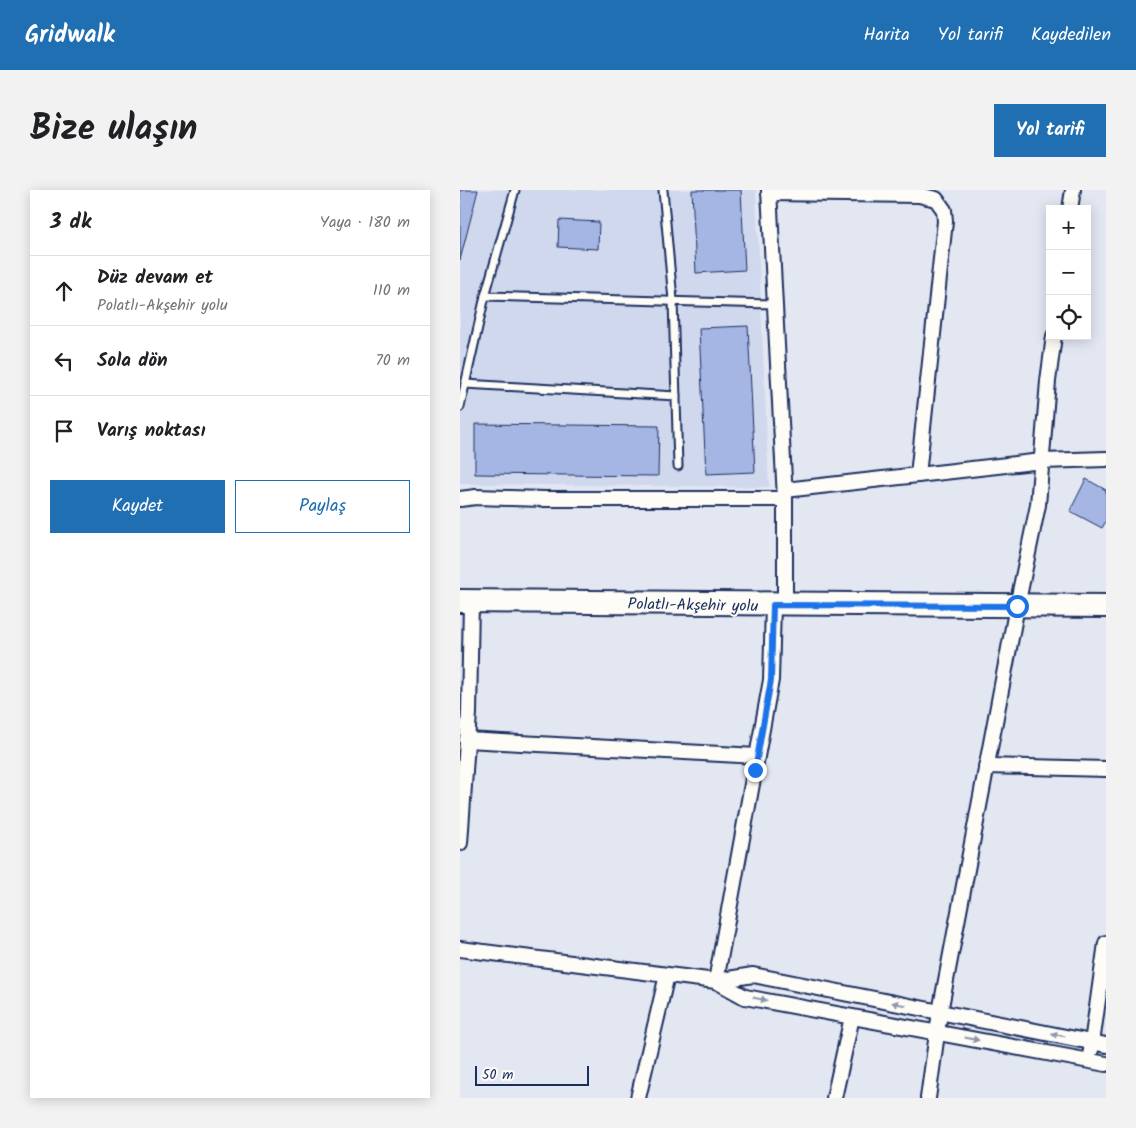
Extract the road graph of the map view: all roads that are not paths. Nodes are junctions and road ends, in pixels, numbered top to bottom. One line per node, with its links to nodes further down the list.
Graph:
1 (515, 190): 6 (lane)
2 (663, 190): 7 (lane)
3 (1073, 190): 5 (street)
4 (769, 192): 8 (street); 16 (street)
5 (1071, 205)
6 (486, 296): 7 (lane); 10 (lane)
7 (672, 300): 8 (lane); 11 (lane)
8 (774, 304): 17 (street)
9 (1053, 340): 14 (street)
10 (465, 384): 11 (lane); 12 (lane)
11 (676, 396): 15 (lane)
12 (460, 407)
13 (1106, 459): 14 (street)
14 (1042, 461): 16 (street); 21 (street)
15 (678, 466)
16 (918, 475): 17 (street)
17 (785, 495): 18 (street); 20 (street)
18 (460, 499)
19 (465, 601): 20 (main road, Polatlı-Akşehir yolu); 23 (street)
20 (779, 605): 21 (main road, Polatlı-Akşehir yolu); 24 (street)
21 (1017, 606): 22 (main road, Polatlı-Akşehir yolu); 25 (street)
22 (1106, 606)
23 (467, 740): 24 (street); 27 (street)
24 (757, 756): 31 (street)
25 (986, 766): 26 (street); 32 (street)
26 (1106, 769)
27 (460, 843)
28 (1106, 943): 35 (street)
29 (460, 949): 30 (street)
30 (667, 975): 31 (street); 39 (street)
31 (716, 981): 32 (street, one-way to 31); 33 (street, one-way to 33)
32 (940, 1012): 34 (street); 35 (street, one-way to 32)
33 (852, 1016): 34 (street); 40 (street)
34 (937, 1032): 37 (street, one-way to 37); 41 (street)
35 (1092, 1042): 36 (street); 37 (street)
36 (1106, 1045)
37 (1090, 1061): 38 (street)
38 (1106, 1064)
39 (638, 1098)
40 (834, 1098)
41 (928, 1098)

